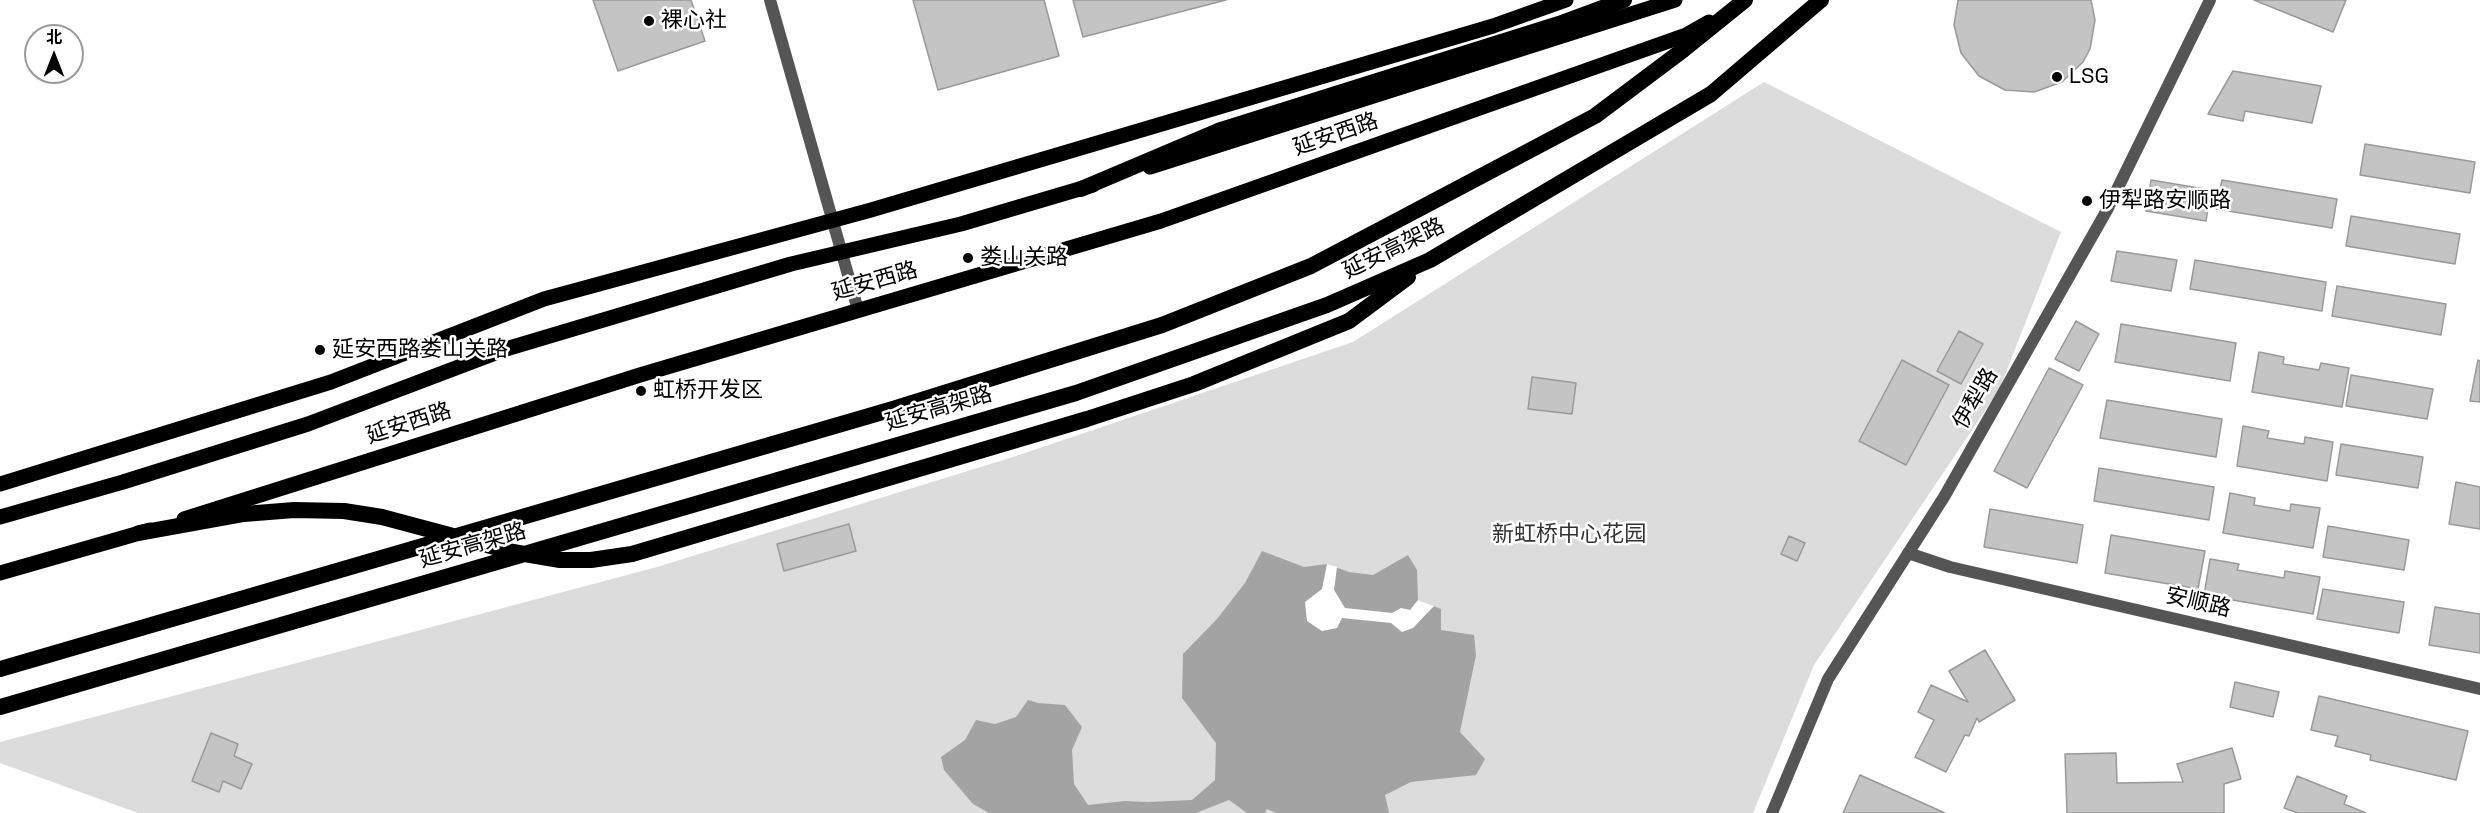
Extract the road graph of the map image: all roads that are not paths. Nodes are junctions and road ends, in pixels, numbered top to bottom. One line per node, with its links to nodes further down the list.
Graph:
1 (770, 0): 10 (street)
2 (1566, 0): 10 (main road)
3 (1623, 0): 9 (highway)
4 (1675, 0): 9 (main road, 延安西路)
5 (1745, 0): 19 (highway, 延安高架路)
6 (1749, 0): 13 (main road, 延安西路)
7 (1821, 0): 12 (highway, 延安高架路)
8 (2210, 0): 17 (street, 伊犁路)
9 (1081, 189): 11 (main road, 延安西路)
10 (832, 221): 11 (street); 14 (main road)
11 (840, 252): 13 (street); 15 (main road, 延安西路)
12 (1430, 261): 16 (highway); 21 (highway, 延安高架路)
13 (858, 310): 16 (main road, 延安西路)
14 (0, 484)
15 (0, 518)
16 (139, 533): 18 (main road, 延安西路)
17 (1908, 553): 20 (street, 安顺路); 22 (street, 伊犁路)
18 (0, 573)
19 (0, 669)
20 (2480, 689)
21 (0, 707)
22 (1772, 813)

